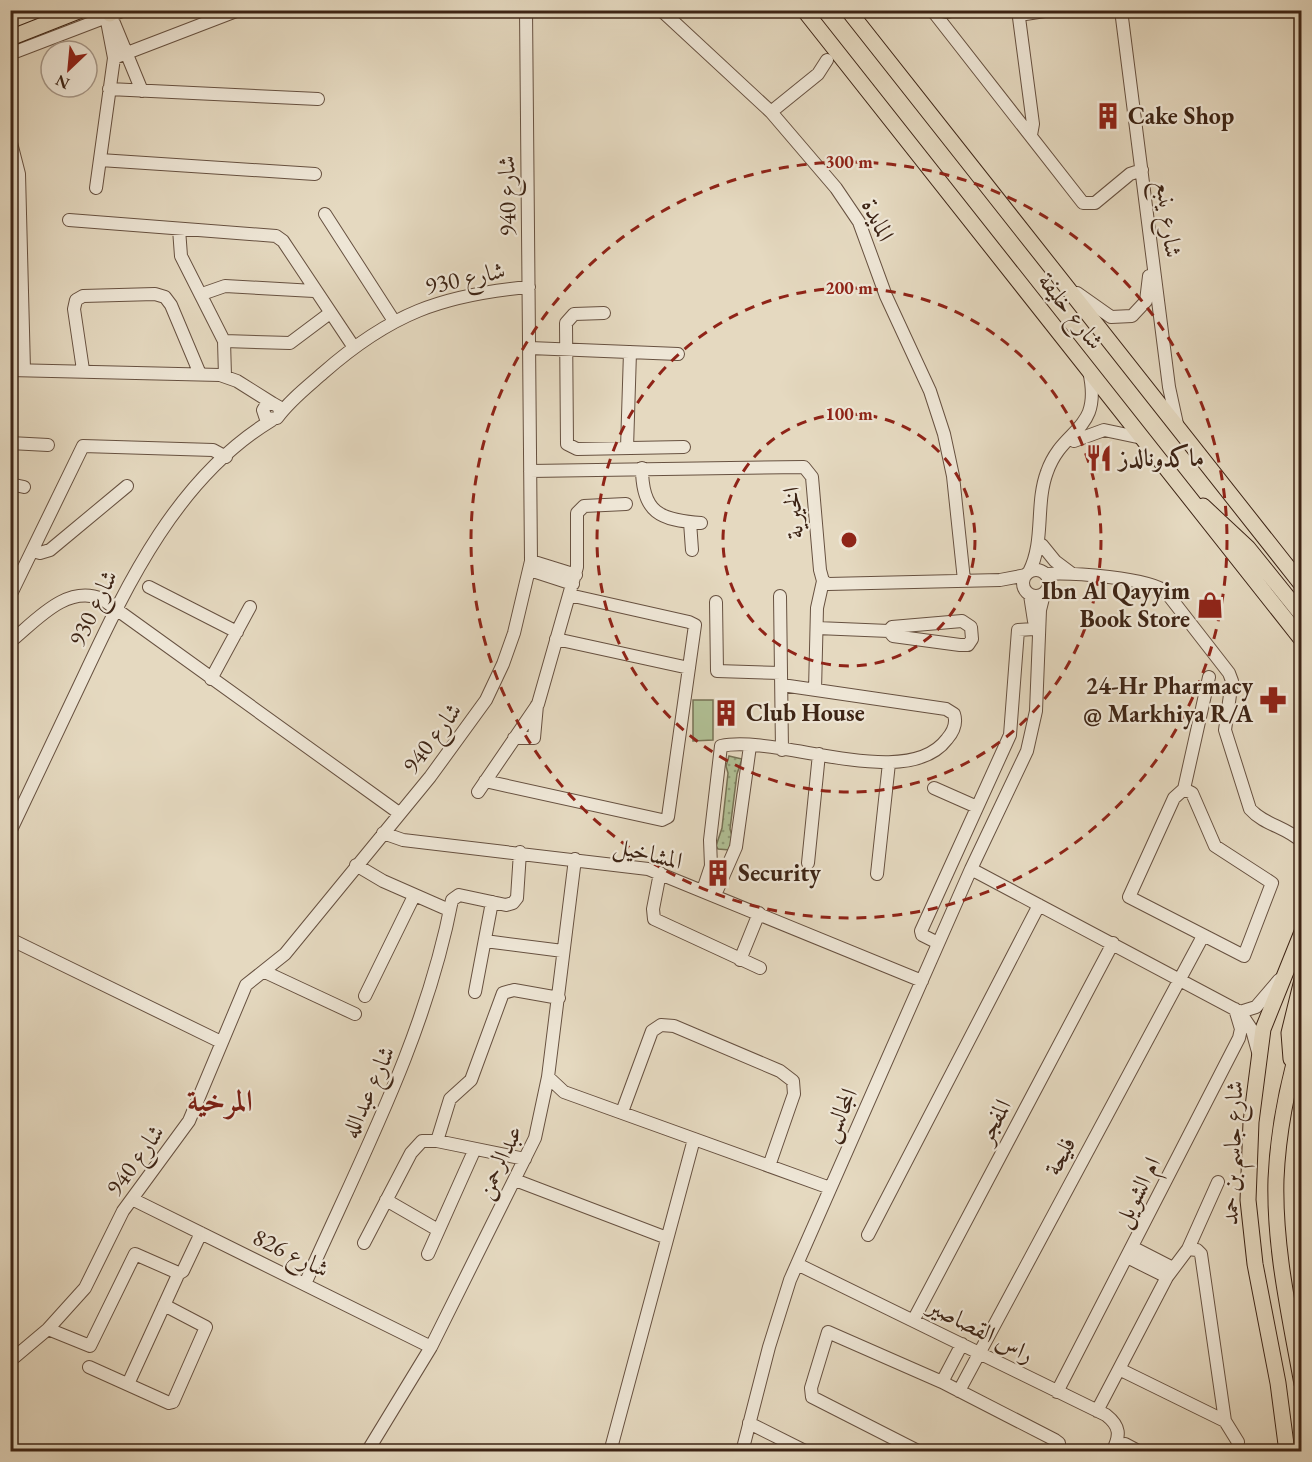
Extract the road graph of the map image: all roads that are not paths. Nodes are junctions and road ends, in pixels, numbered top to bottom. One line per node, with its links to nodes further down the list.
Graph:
1 (81, 10): 15 (main road)
2 (125, 10): 14 (street)
3 (526, 10): 37 (street, شارع 940)
4 (661, 10): 23 (street, المايدة)
5 (802, 10): 19 (main road); 49 (main road, شارع خليفة)
6 (848, 10): 36 (main road, شارع خليفة)
7 (956, 10): 12 (street)
8 (1051, 10): 13 (street)
9 (1113, 10): 24 (street, شارع ينبع)
10 (1121, 10): 24 (street, شارع ينبع)
11 (236, 11): 16 (street)
12 (934, 12): 25 (street)
13 (1019, 13): 25 (street)
14 (110, 14): 16 (street); 17 (street); 18 (street)
15 (10, 38)
16 (127, 53): 18 (street); 21 (street)
17 (10, 54)
18 (114, 58): 20 (street)
19 (827, 60): 23 (street)
20 (110, 89): 21 (street); 28 (street)
21 (142, 91): 22 (street)
22 (318, 99)
23 (771, 112): 78 (street, المايدة)
24 (1132, 124): 29 (street, شارع ينبع)
25 (1031, 135): 29 (street)
26 (10, 139): 27 (street)
27 (13, 156): 51 (street)
28 (100, 160): 30 (street); 31 (street)
29 (1138, 171): 35 (street, شارع ينبع)
30 (315, 174)
31 (96, 188)
32 (325, 214): 42 (street)
33 (69, 220): 34 (street)
34 (178, 229): 38 (street); 39 (street)
35 (1149, 253): 36 (street, شارع ينبع); 56 (street, شارع ينبع)
36 (1065, 282): 56 (main road, شارع خليفة)
37 (529, 287): 42 (street, شارع 930); 45 (street, شارع 940)
38 (314, 291): 39 (street); 40 (street)
39 (202, 294): 43 (street)
40 (330, 313): 43 (street); 44 (street)
41 (604, 313): 46 (street)
42 (394, 321): 44 (street, شارع 930)
43 (224, 341): 54 (street)
44 (353, 346): 55 (street, شارع 930)
45 (530, 348): 46 (street); 64 (street, شارع 940)
46 (566, 349): 47 (street); 61 (street)
47 (630, 352): 48 (street); 61 (street)
48 (678, 354)
49 (1089, 369): 57 (main road, شارع خليفة); 75 (street)
50 (10, 370): 51 (street)
51 (24, 370): 52 (street)
52 (83, 370): 53 (street); 53 (street)
53 (200, 374): 54 (street)
54 (225, 376): 55 (street)
55 (271, 411): 62 (street, شارع 930)
56 (1179, 431): 81 (main road, شارع خليفة)
57 (1142, 438): 68 (main road, شارع خليفة); 70 (street)
58 (10, 442): 59 (street)
59 (48, 445)
60 (684, 447): 61 (street)
61 (627, 448)
62 (226, 457): 72 (street); 89 (street, شارع 930)
63 (642, 468): 64 (street, الخيرية); 71 (street); 77 (street, الخيرية)
64 (530, 471): 73 (street, شارع 940)
65 (10, 484): 67 (street)
66 (127, 486): 72 (street)
67 (24, 487)
68 (1184, 491): 90 (main road); 96 (main road, شارع خليفة)
69 (626, 504): 80 (street)
70 (1042, 545): 74 (street); 76 (street)
71 (692, 550)
72 (33, 552): 85 (street)
73 (531, 566): 80 (street); 111 (street, شارع 940)
74 (1045, 573): 75 (street); 76 (street); 84 (street)
75 (1027, 574): 79 (street); 83 (street)
76 (1072, 574): 84 (street); 114 (street)
77 (823, 580): 78 (street); 91 (street)
78 (964, 580): 79 (street)
79 (1000, 580): 83 (street)
80 (573, 584): 95 (street); 98 (street)
81 (1302, 585)
82 (149, 587): 94 (street)
83 (1027, 592): 84 (street); 92 (street, المجالس)
84 (1046, 592): 109 (street, المجالس)
85 (10, 596)
86 (780, 596): 100 (street)
87 (716, 602): 100 (street)
88 (250, 607): 94 (street)
89 (116, 608): 97 (street); 101 (street); 112 (street, شارع 930)
90 (1302, 615)
91 (817, 628): 93 (street); 102 (street)
92 (1034, 629): 109 (street, المجالس); 110 (street)
93 (889, 631): 93 (street)
94 (237, 632): 101 (street)
95 (556, 639): 98 (street); 98 (street)
96 (1302, 640)
97 (10, 642)
98 (689, 668)
99 (1209, 677): 108 (street)
100 (781, 679): 102 (street); 104 (street)
101 (211, 680): 111 (street)
102 (815, 690): 106 (street)
103 (750, 746): 104 (street); 117 (street); 118 (street)
104 (782, 750): 105 (street)
105 (819, 754): 106 (street); 120 (street)
106 (889, 763): 124 (street)
107 (934, 788): 110 (street)
108 (1184, 789): 132 (street); 132 (street)
109 (1000, 805): 122 (street, المجالس)
110 (977, 807): 135 (street)
111 (399, 813): 113 (street, شارع 940)
112 (10, 832)
113 (383, 833): 116 (street, المشاخيل); 121 (street, شارع 940)
114 (1295, 833): 115 (street)
115 (1302, 842)
116 (520, 852): 119 (street, المشاخيل); 127 (street)
117 (711, 853): 118 (street); 125 (street)
118 (733, 854): 125 (street)
119 (575, 859): 123 (street, المشاخيل); 137 (street, عبدالرحمن)
120 (808, 863)
121 (356, 866): 126 (street); 140 (street, شارع 940)
122 (971, 869): 128 (street); 135 (street, المجالس)
123 (660, 873): 125 (street, المشاخيل); 138 (street)
124 (877, 874)
125 (709, 893): 130 (street, المشاخيل)
126 (414, 896): 129 (street); 146 (street)
127 (492, 902): 129 (street); 134 (street)
128 (1040, 905): 136 (street); 170 (street)
129 (449, 910): 179 (street, شارع عبدالله)
130 (759, 913): 138 (street); 144 (street, المشاخيل)
131 (1302, 932): 141 (main road, شارع جاسم بن حمد)
132 (1203, 936): 142 (street, فليحة)
133 (10, 939): 151 (street)
134 (485, 941): 137 (street); 145 (street)
135 (938, 943): 144 (street, المجالس)
136 (1113, 943): 142 (street); 181 (street, المفجر)
137 (563, 951): 147 (street, عبدالرحمن)
138 (740, 960): 139 (street)
139 (760, 968)
140 (264, 972): 149 (street); 151 (street, شارع 940)
141 (1285, 974): 148 (street); 152 (main road, شارع جاسم بن حمد)
142 (1180, 979): 148 (street); 185 (street, فليحة)
143 (1302, 980): 153 (main road)
144 (922, 981): 165 (street, المجالس)
145 (475, 992)
146 (365, 996)
147 (559, 998): 154 (street, عبدالرحمن); 159 (street)
148 (1238, 1010): 152 (street); 174 (street, ام الشويل)
149 (355, 1014)
150 (1302, 1035): 153 (main road, شارع جاسم بن حمد)
151 (221, 1042): 166 (street, شارع 940)
152 (1259, 1055): 207 (main road, شارع جاسم بن حمد)
153 (1292, 1074): 191 (main road, شارع جاسم بن حمد)
154 (548, 1077): 155 (street); 156 (street, عبدالرحمن)
155 (572, 1094): 156 (street); 157 (street)
156 (545, 1099): 161 (street, عبدالرحمن)
157 (622, 1112): 158 (street); 162 (street)
158 (694, 1139): 162 (street); 171 (street)
159 (437, 1141): 160 (street); 167 (street)
160 (474, 1151): 161 (street); 168 (street)
161 (525, 1159): 163 (street, عبدالرحمن)
162 (769, 1166): 165 (street)
163 (516, 1179): 171 (street); 184 (street, عبدالرحمن)
164 (1218, 1182): 173 (street)
165 (830, 1188): 176 (street, المجالس)
166 (132, 1199): 169 (street, شارع 826); 182 (street, شارع 940)
167 (386, 1200): 168 (street); 172 (street)
168 (438, 1230): 175 (street)
169 (198, 1231): 177 (street); 179 (street, شارع 826)
170 (868, 1235)
171 (667, 1238): 200 (street)
172 (364, 1243)
173 (1188, 1249): 178 (street); 195 (street)
174 (1130, 1252): 178 (street); 193 (street, ام الشويل)
175 (428, 1254)
176 (797, 1264): 181 (street, راس القصاصير); 196 (street, المجالس)
177 (176, 1272): 180 (street); 182 (street)
178 (1170, 1273): 188 (street)
179 (305, 1284): 184 (street, شارع 826)
180 (164, 1305): 190 (street); 190 (street)
181 (914, 1319): 183 (street, راس القصاصير)
182 (48, 1329): 186 (street, شارع 940)
183 (962, 1344): 185 (street, راس القصاصير); 189 (street)
184 (431, 1347): 199 (street, عبدالرحمن)
185 (979, 1353): 192 (street, فليحة); 193 (street, راس القصاصير)
186 (10, 1361)
187 (89, 1367): 190 (street)
188 (1119, 1369): 194 (street); 195 (street)
189 (942, 1382): 192 (street); 203 (street)
190 (128, 1384)
191 (1302, 1384)
192 (959, 1391): 204 (street)
193 (1057, 1392): 194 (street, راس القصاصير)
194 (1097, 1411): 205 (street, راس القصاصير)
195 (1225, 1421): 197 (street)
196 (749, 1423): 201 (street, المجالس); 202 (street)
197 (1238, 1442)
198 (1125, 1444): 206 (street)
199 (372, 1450)
200 (610, 1452)
201 (741, 1452)
202 (807, 1452)
203 (920, 1452)
204 (1058, 1452)
205 (1112, 1452)
206 (1140, 1452)
207 (1287, 1452)

